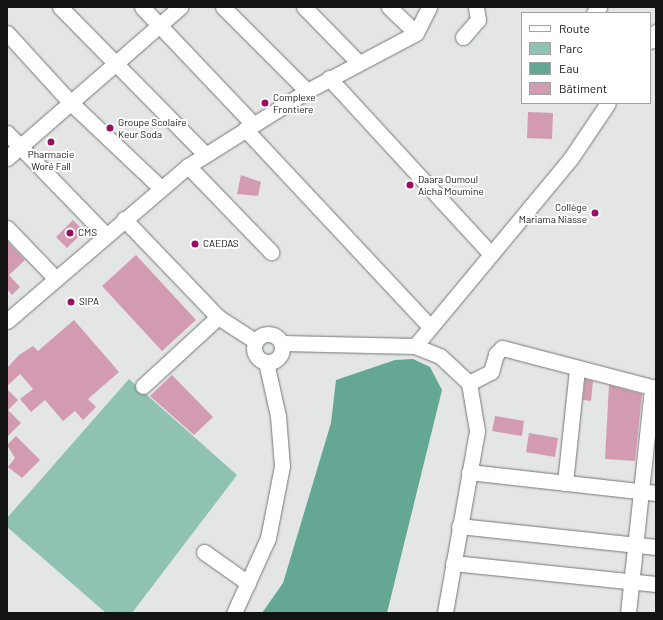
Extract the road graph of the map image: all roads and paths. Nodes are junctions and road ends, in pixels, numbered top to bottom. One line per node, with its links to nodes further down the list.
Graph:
1 (60, 7): 14 (street)
2 (142, 7): 9 (street)
3 (180, 7): 9 (street)
4 (223, 7): 16 (street)
5 (304, 7): 13 (street)
6 (389, 7): 10 (street)
7 (429, 7): 10 (street)
8 (476, 7): 12 (street)
9 (160, 25): 14 (street); 19 (street)
10 (416, 33): 13 (street)
11 (7, 34): 17 (street)
12 (463, 37)
13 (358, 62): 15 (street)
14 (116, 64): 17 (street); 22 (street)
15 (329, 78): 16 (street); 30 (street)
16 (307, 91): 19 (street)
17 (70, 103): 21 (street); 25 (street)
18 (601, 106): 30 (street)
19 (249, 126): 22 (street); 34 (street)
20 (7, 134): 21 (street)
21 (20, 147): 23 (street); 28 (street)
22 (205, 154): 24 (street)
23 (7, 158)
24 (188, 166): 25 (street); 29 (street)
25 (161, 188): 26 (street)
26 (124, 219): 28 (street); 32 (street)
27 (7, 228): 31 (street)
28 (106, 235): 31 (street)
29 (272, 252)
30 (491, 254): 34 (street)
31 (56, 279): 33 (street)
32 (218, 317): 35 (street); 41 (street)
33 (8, 319)
34 (430, 327): 37 (street)
35 (255, 341): 36 (street); 38 (street)
36 (282, 343): 37 (street); 38 (street)
37 (415, 346): 40 (street)
38 (266, 362): 53 (street)
39 (577, 368): 40 (street); 42 (street); 44 (street)
40 (469, 383): 43 (street)
41 (143, 386)
42 (654, 388): 45 (street)
43 (469, 472): 44 (street); 47 (street)
44 (565, 483): 45 (street)
45 (641, 491): 46 (street); 48 (street)
46 (656, 493)
47 (459, 526): 48 (street); 51 (street)
48 (635, 545): 49 (street); 52 (street)
49 (656, 547)
50 (204, 552): 53 (street)
51 (453, 563): 52 (street); 56 (street)
52 (631, 582): 54 (street); 57 (street)
53 (248, 583): 55 (street)
54 (656, 584)
55 (234, 613)
56 (445, 613)
57 (628, 613)

